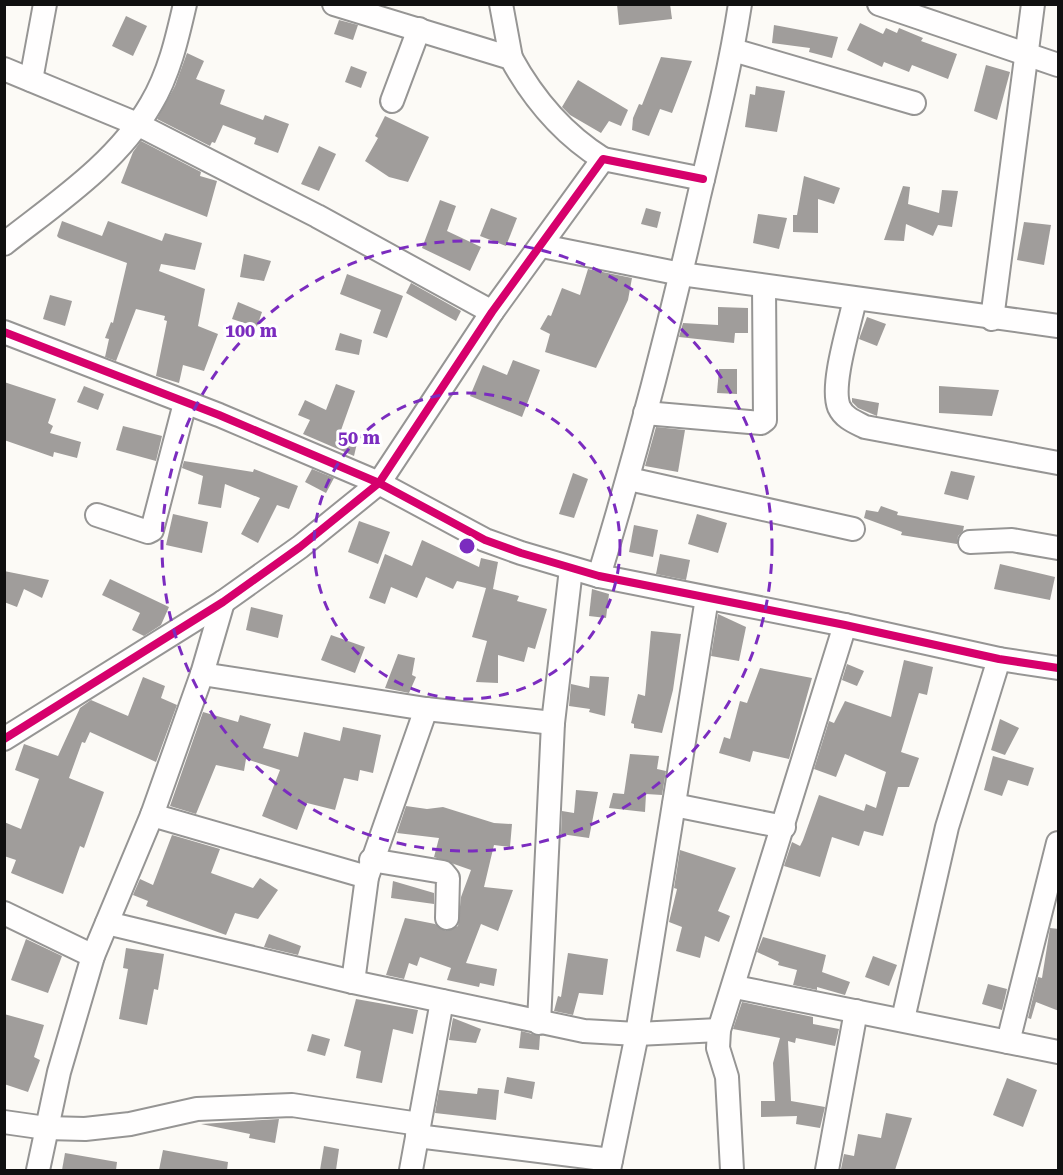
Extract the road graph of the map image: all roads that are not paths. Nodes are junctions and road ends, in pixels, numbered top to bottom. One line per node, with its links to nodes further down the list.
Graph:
1 (45, 4): 14 (street)
2 (185, 4): 17 (street)
3 (334, 4): 8 (street)
4 (501, 4): 11 (street)
5 (740, 4): 9 (street)
6 (879, 4): 10 (street)
7 (1033, 4): 10 (street)
8 (419, 29): 11 (street); 15 (street)
9 (733, 50): 16 (street); 19 (street)
10 (1027, 56): 12 (street); 26 (street)
11 (512, 58): 18 (street)
12 (1059, 65)
13 (4, 69): 14 (street)
14 (32, 80): 17 (street)
15 (392, 101)
16 (914, 103)
17 (137, 124): 20 (street); 25 (street)
18 (603, 159): 19 (street); 21 (street)
19 (703, 179): 22 (street)
20 (4, 244)
21 (542, 246): 22 (street); 25 (street)
22 (681, 274): 23 (street); 30 (street)
23 (764, 286): 24 (street); 30 (street)
24 (855, 299): 26 (street); 31 (street)
25 (492, 312): 33 (street)
26 (992, 319): 27 (street)
27 (1059, 326)
28 (4, 332): 29 (street)
29 (185, 403): 33 (street); 34 (street)
30 (645, 413): 32 (street)
31 (1059, 463)
32 (629, 479): 35 (street); 39 (street)
33 (379, 483): 38 (street); 41 (street)
34 (98, 515)
35 (853, 529)
36 (970, 542): 37 (street)
37 (1059, 548)
38 (571, 569): 39 (street); 47 (street)
39 (600, 576): 40 (street)
40 (707, 598): 42 (street); 49 (street)
41 (223, 602): 45 (street); 48 (street)
42 (845, 625): 43 (street); 51 (street)
43 (999, 659): 44 (street); 62 (street)
44 (1059, 668)
45 (202, 674): 46 (street); 50 (street)
46 (426, 709): 47 (street); 53 (street)
47 (553, 723): 63 (street)
48 (8, 735)
49 (674, 805): 51 (street); 65 (street)
50 (152, 815): 53 (street); 56 (street)
51 (783, 827): 59 (street)
52 (1059, 843): 66 (street)
53 (369, 869): 55 (street); 58 (street)
54 (4, 913): 57 (street)
55 (447, 918)
56 (107, 923): 57 (street); 58 (street)
57 (93, 956): 69 (street)
58 (353, 982): 60 (street)
59 (735, 987): 61 (street); 64 (street)
60 (442, 1001): 63 (street); 70 (street)
61 (856, 1011): 62 (street); 75 (street)
62 (903, 1019): 66 (street)
63 (539, 1023): 65 (street)
64 (719, 1030): 65 (street); 74 (street)
65 (638, 1034): 71 (street)
66 (1008, 1042): 67 (street)
67 (1059, 1052)
68 (4, 1122): 69 (street)
69 (46, 1128): 70 (street); 72 (street)
70 (418, 1130): 71 (street); 73 (street)
71 (610, 1165)
72 (38, 1170)
73 (411, 1170)
74 (732, 1170)
75 (827, 1170)

